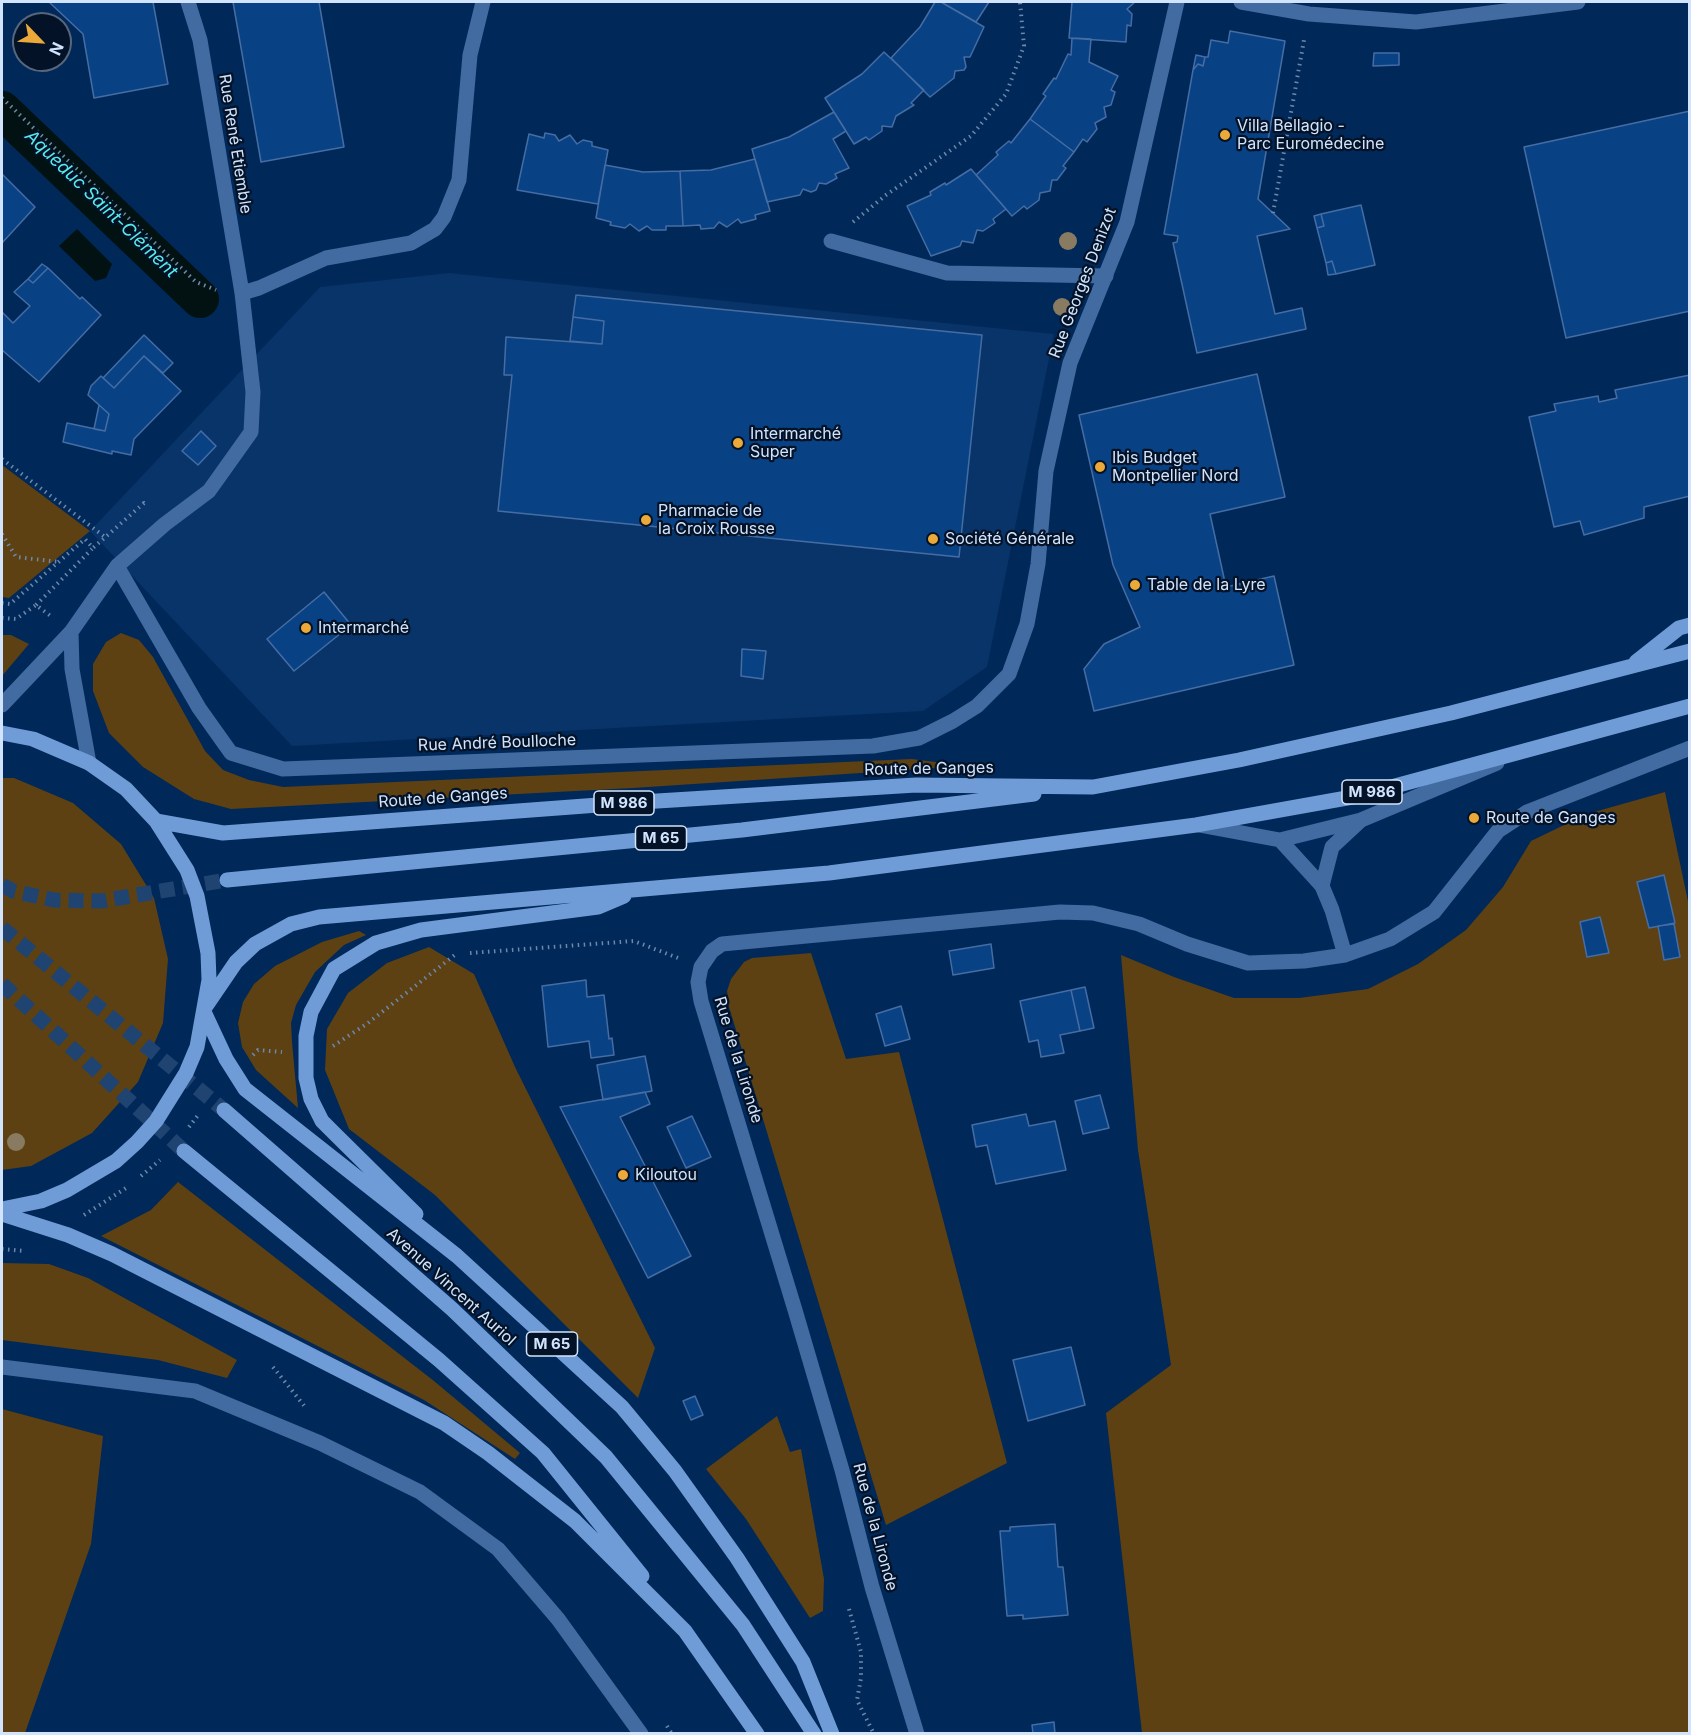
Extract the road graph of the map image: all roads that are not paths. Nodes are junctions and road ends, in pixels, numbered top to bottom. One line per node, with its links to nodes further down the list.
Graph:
1 (188, 2): 8 (street, Rue René Etiemble)
2 (483, 2): 8 (street)
3 (1178, 2): 7 (street, Rue Georges Denizot)
4 (1241, 2): 5 (street)
5 (1578, 2)
6 (831, 241): 7 (street)
7 (1106, 276): 15 (street, Rue Georges Denizot)
8 (242, 293): 9 (street, Rue René Etiemble)
9 (117, 566): 11 (street, Rue René Etiemble); 15 (street, Rue André Boulloche)
10 (1689, 625): 13 (main road, M 986)
11 (71, 632): 14 (street, Rue René Etiemble); 20 (street)
12 (1689, 651): 13 (main road, Route de Ganges / M 986)
13 (1629, 668): 21 (main road, Route de Ganges / M 986)
14 (2, 705)
15 (977, 706)
16 (1689, 706): 18 (main road, M 986)
17 (2, 733): 20 (main road)
18 (1545, 744): 23 (street); 24 (main road, M 986)
19 (1689, 748): 29 (street)
20 (89, 763): 22 (main road)
21 (1094, 787): 22 (main road, Route de Ganges / M 986); 26 (main road, M 65)
22 (156, 820): 30 (main road)
23 (1361, 820): 25 (street); 27 (street)
24 (1196, 825): 25 (street); 28 (main road, M 986)
25 (1280, 840): 27 (street)
26 (227, 880)
27 (1322, 886): 29 (street)
28 (635, 891): 30 (main road, M 986); 35 (main road, M 65)
29 (1345, 955): 42 (street, Rue de la Lironde)
30 (205, 1010): 33 (main road); 35 (main road, M 65)
31 (224, 1110): 40 (main road, Avenue Vincent Auriol / M 65)
32 (184, 1151): 37 (main road)
33 (2, 1209)
34 (2, 1214): 37 (main road)
35 (457, 1256): 41 (main road, M 65)
36 (2, 1367): 38 (street)
37 (685, 1631): 39 (main road)
38 (641, 1734)
39 (757, 1734)
40 (814, 1734)
41 (832, 1734)
42 (917, 1734)

